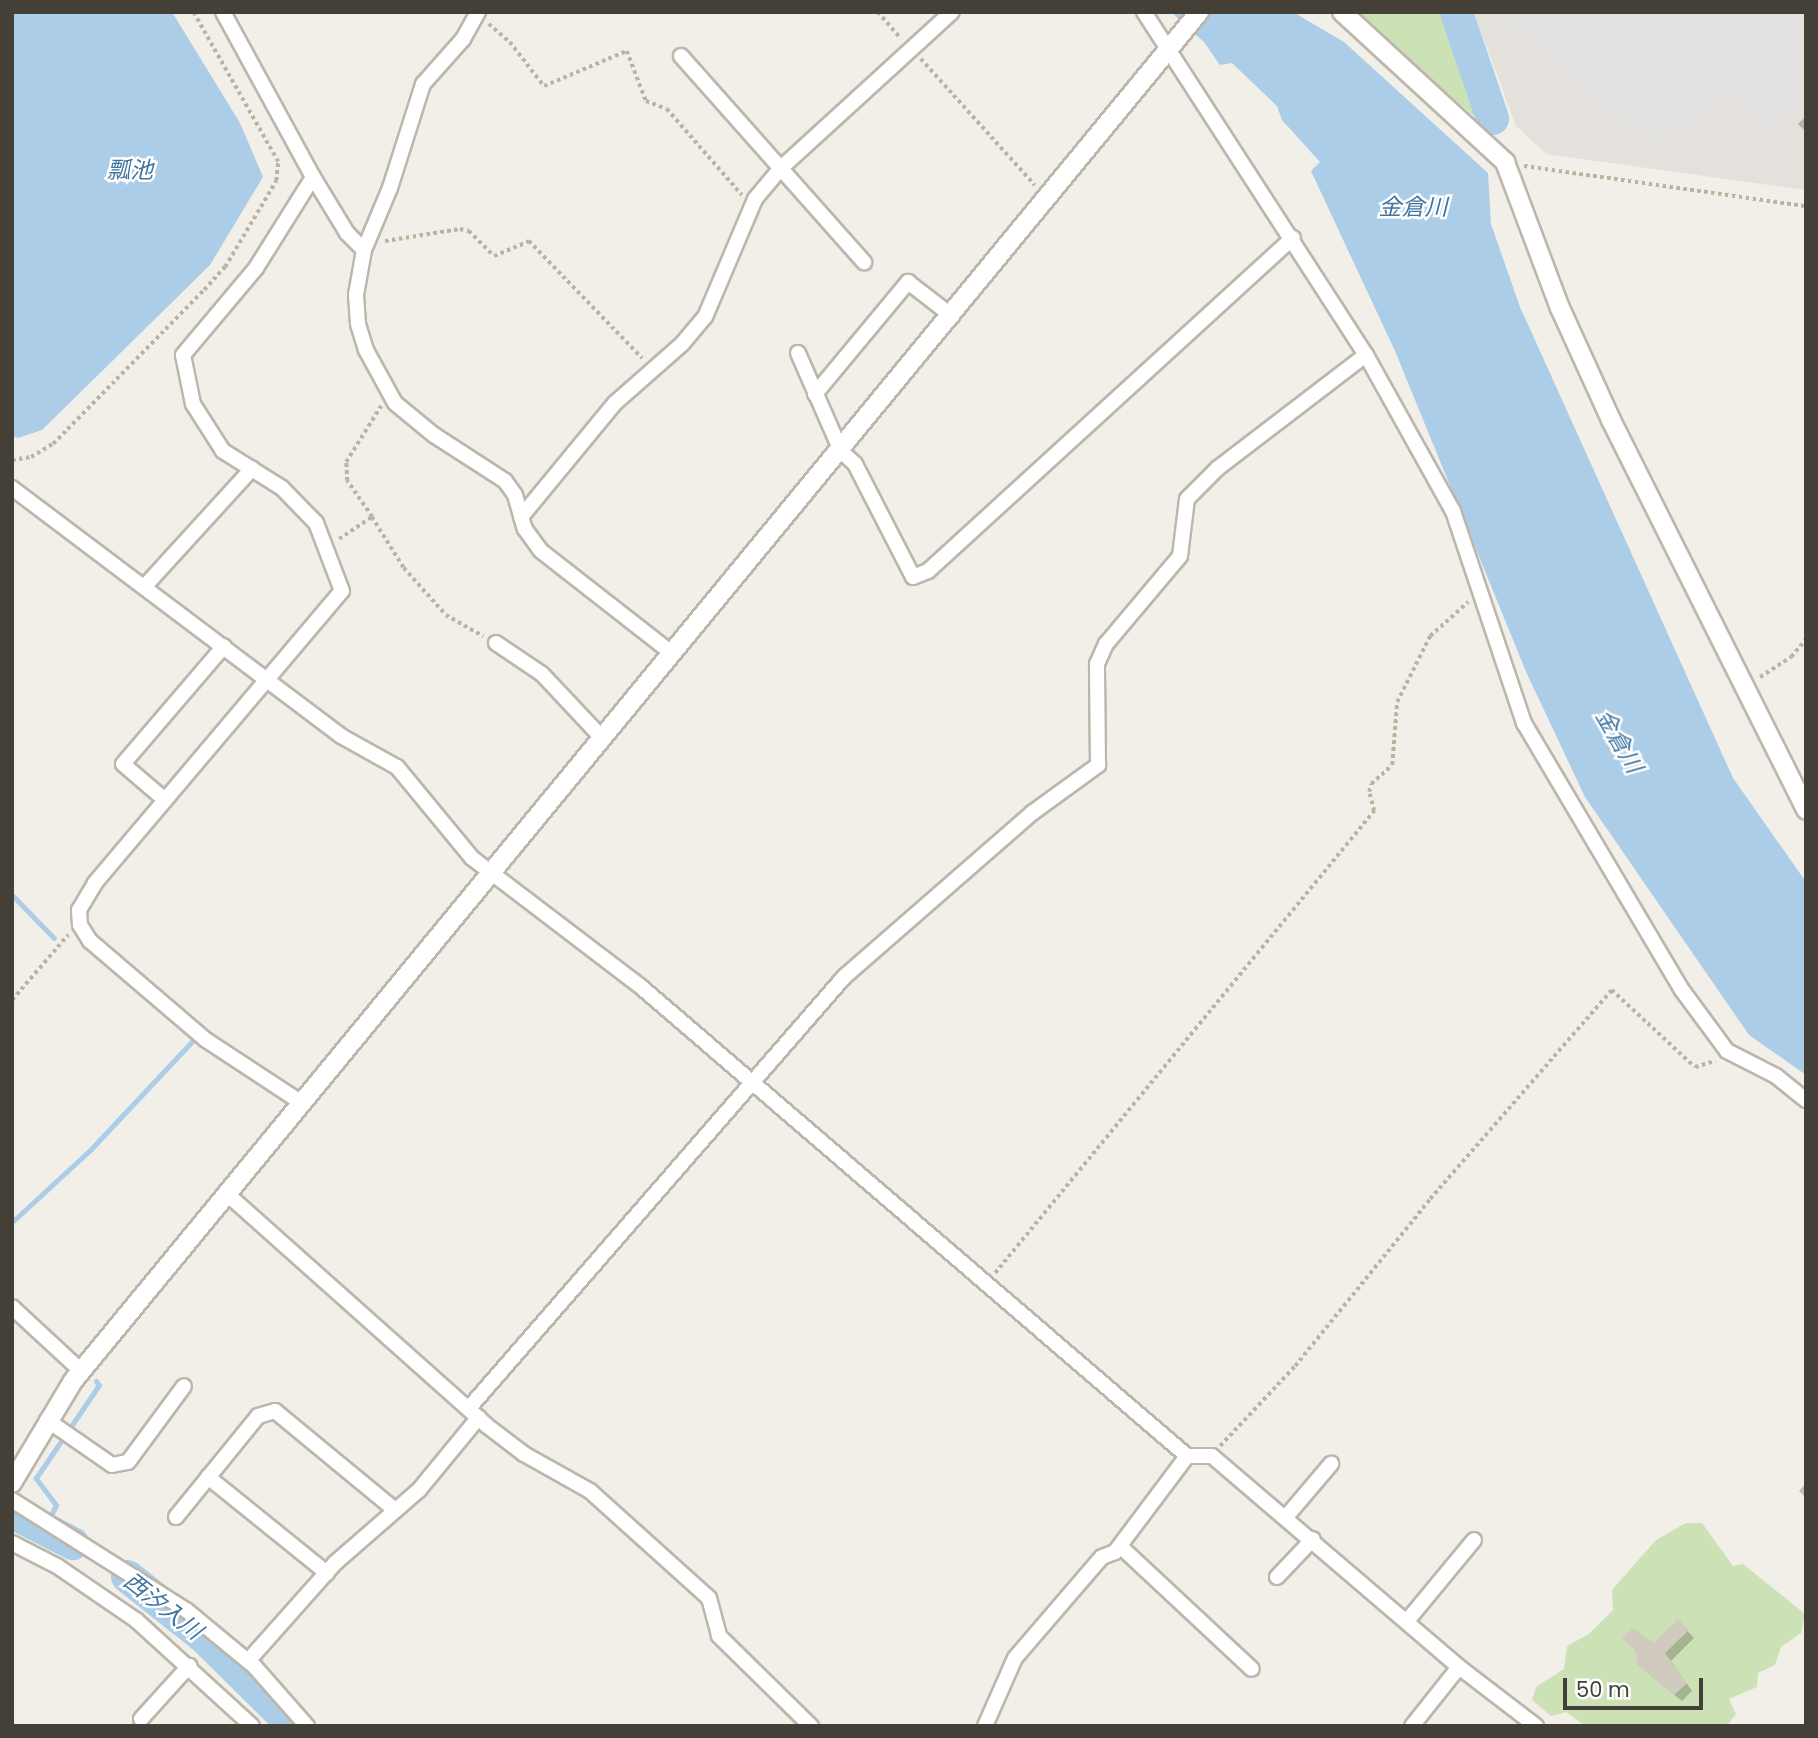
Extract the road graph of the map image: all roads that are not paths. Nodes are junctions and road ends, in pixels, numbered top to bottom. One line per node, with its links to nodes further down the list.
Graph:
1 (223, 12): 10 (street)
2 (952, 12): 9 (street)
3 (1144, 12): 7 (street)
4 (1199, 12): 7 (street)
5 (1342, 12): 29 (street)
6 (477, 15): 12 (street)
7 (1170, 48): 11 (street); 14 (street)
8 (681, 56): 9 (street)
9 (781, 168): 13 (street); 21 (street)
10 (313, 177): 12 (street); 19 (street)
11 (1293, 238): 16 (street); 18 (street)
12 (366, 244): 21 (street)
13 (864, 261)
14 (952, 316): 17 (street); 18 (street)
15 (798, 353): 17 (street)
16 (1366, 355): 31 (street); 32 (street)
17 (815, 394): 18 (street)
18 (841, 451): 25 (street)
19 (252, 469): 22 (street); 26 (street)
20 (12, 488): 22 (street)
21 (521, 517): 25 (street)
22 (145, 586): 24 (street)
23 (496, 643): 27 (street)
24 (224, 646): 26 (street); 28 (street)
25 (673, 654): 27 (street)
26 (267, 678): 28 (street); 30 (street)
27 (602, 738): 30 (street)
28 (165, 800): 33 (street)
29 (1806, 810)
30 (492, 874): 31 (street); 33 (street)
31 (750, 1082): 38 (street); 40 (street)
32 (1806, 1100)
33 (302, 1103): 34 (street)
34 (228, 1194): 36 (street); 38 (street)
35 (12, 1307): 36 (street)
36 (81, 1371): 39 (street)
37 (184, 1387): 39 (street)
38 (474, 1412): 45 (street); 62 (street)
39 (58, 1428): 43 (street)
40 (1187, 1456): 47 (street); 51 (street)
41 (1331, 1464): 47 (street)
42 (208, 1477): 45 (street); 46 (street); 52 (street)
43 (12, 1483)
44 (12, 1500): 55 (street)
45 (395, 1510): 52 (street)
46 (176, 1517)
47 (1286, 1517): 48 (street)
48 (1313, 1539): 53 (street); 54 (street)
49 (1474, 1540): 54 (street)
50 (12, 1543): 56 (street)
51 (1120, 1546): 58 (street); 63 (street)
52 (327, 1573): 55 (street)
53 (1277, 1577)
54 (1407, 1621): 57 (street)
55 (248, 1661): 61 (street)
56 (189, 1666): 59 (street); 60 (street)
57 (1459, 1667): 64 (street); 65 (street)
58 (1252, 1669)
59 (141, 1719)
60 (252, 1726)
61 (307, 1726)
62 (811, 1726)
63 (985, 1726)
64 (1412, 1726)
65 (1536, 1726)

